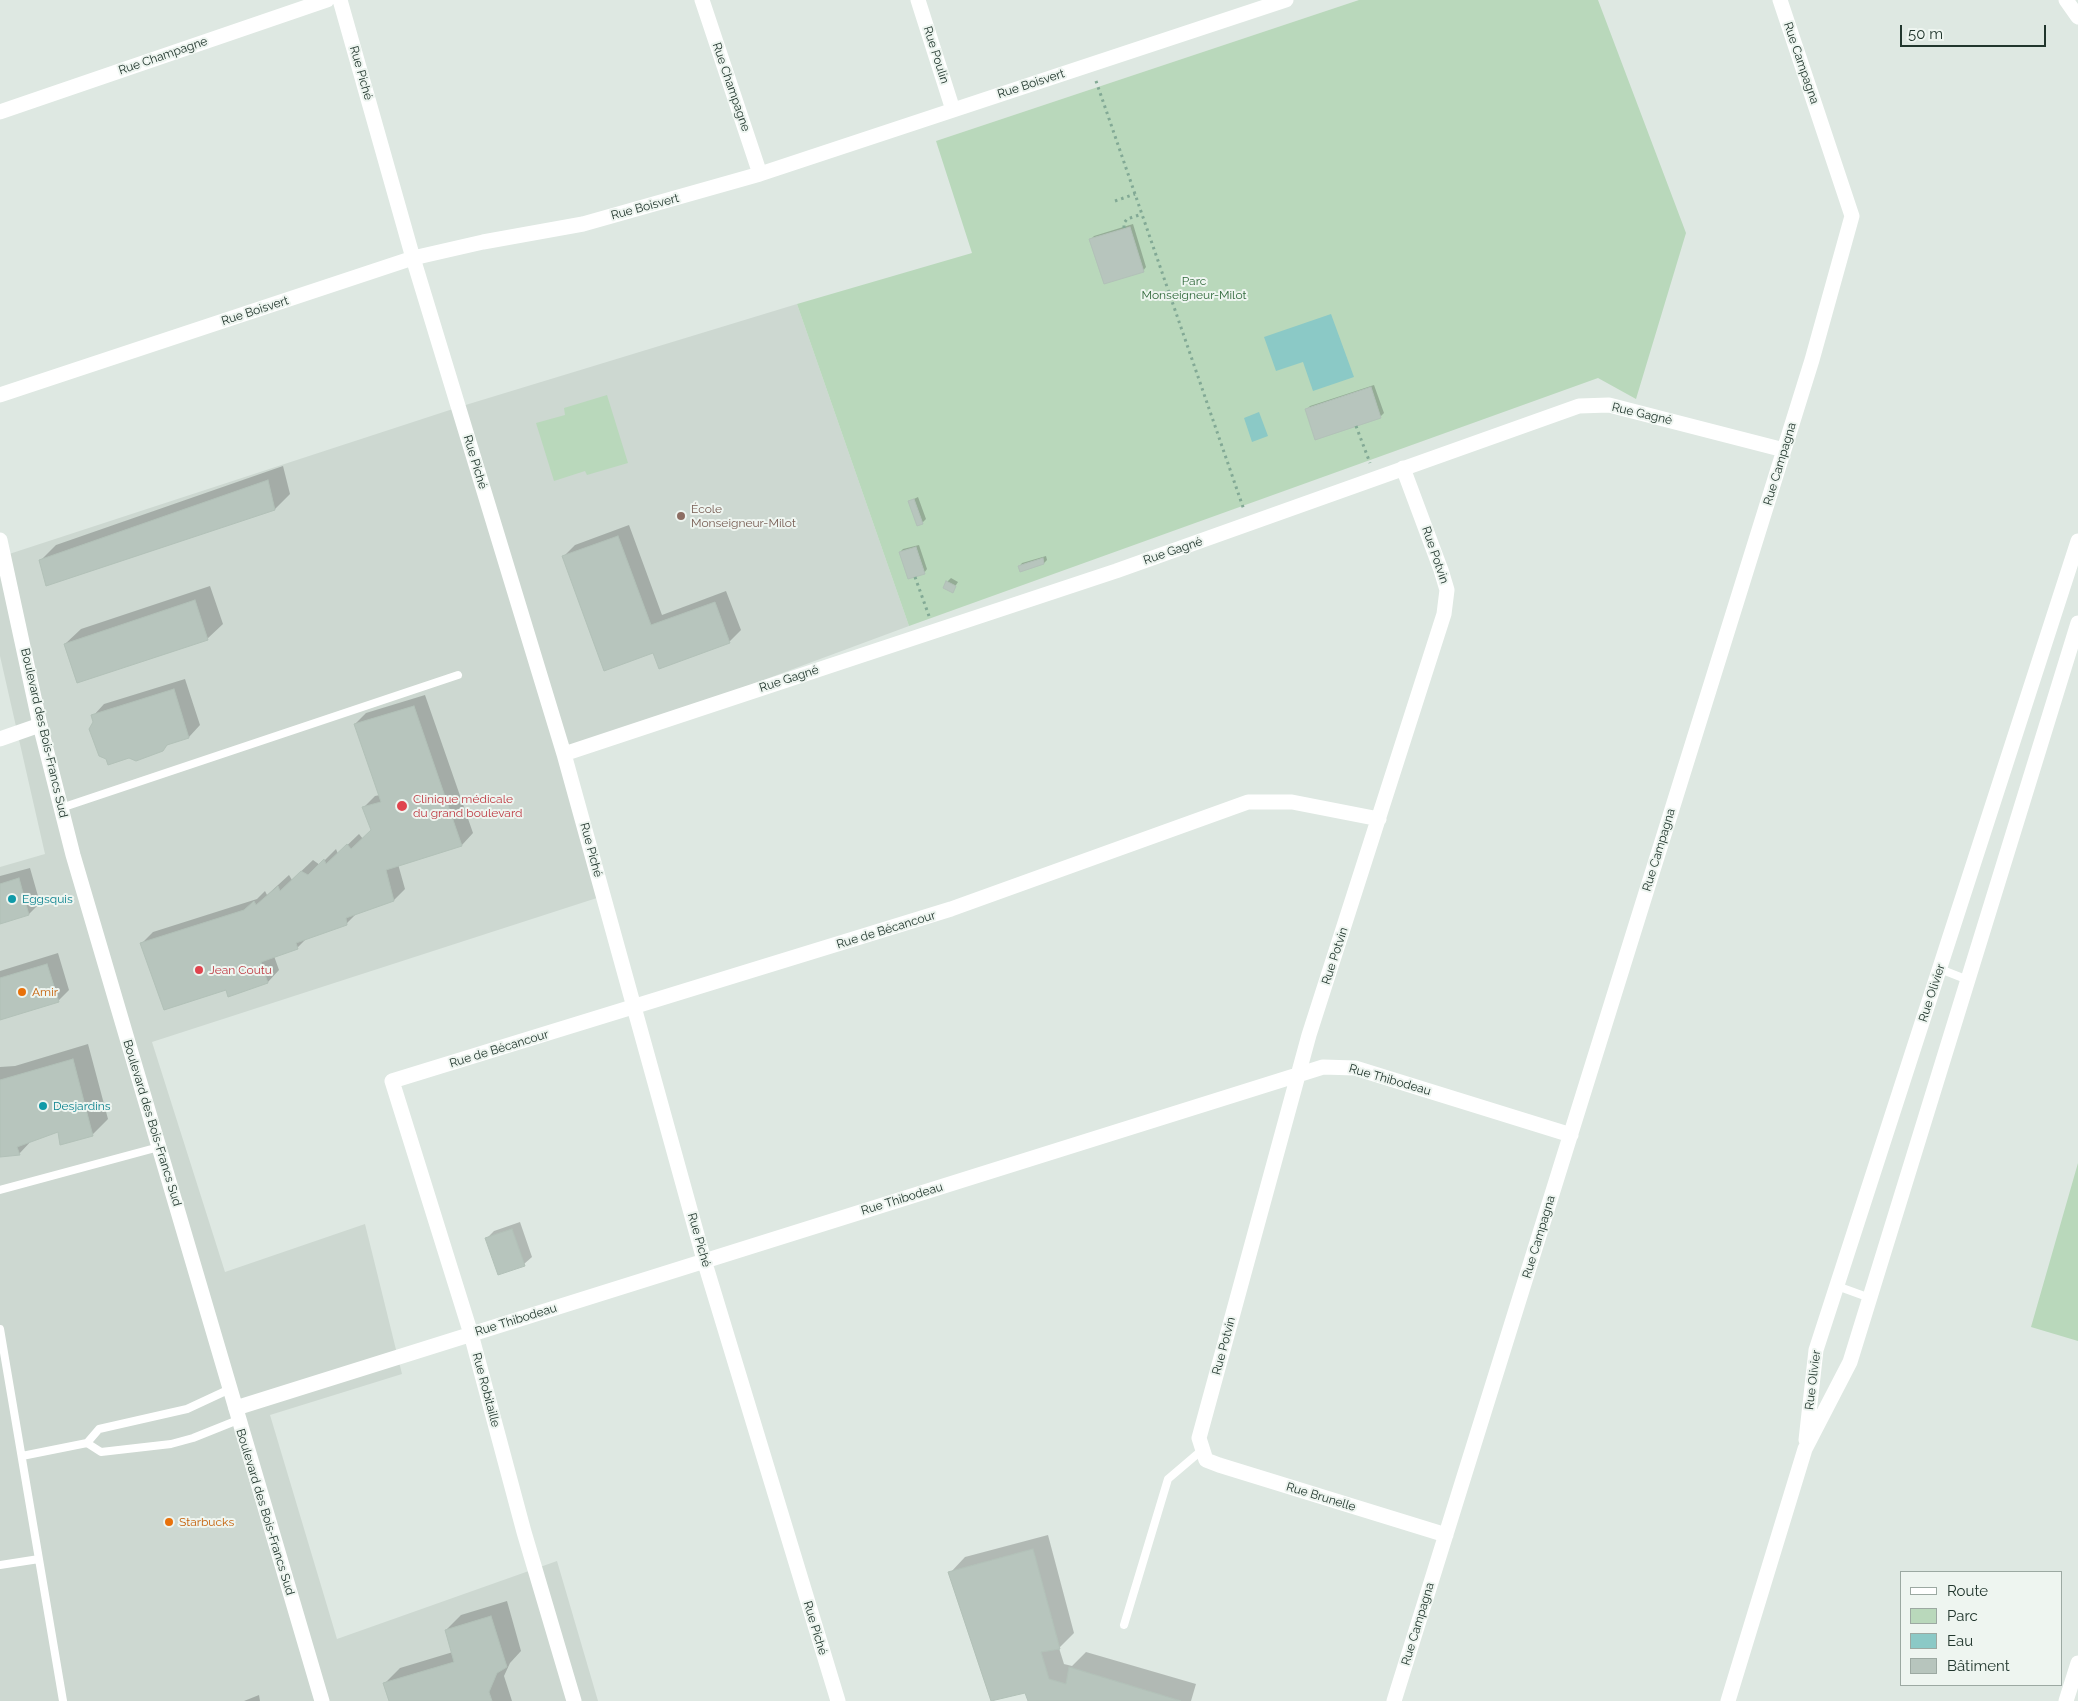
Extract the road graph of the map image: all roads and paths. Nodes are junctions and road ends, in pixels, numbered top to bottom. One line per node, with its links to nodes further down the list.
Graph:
1 (327, 0): 11 (street, Rue Champagne)
2 (340, 0): 17 (street, Rue Piché)
3 (702, 0): 12 (street, Rue Champagne)
4 (918, 0): 10 (street, Rue Poulin)
5 (1286, 0): 9 (street, Rue Boisvert)
6 (1780, 0): 20 (street, Rue Campagna)
7 (2066, 0): 8 (street)
8 (2078, 17)
9 (1090, 64): 10 (street, Rue Boisvert); 13 (path)
10 (953, 110): 12 (street, Rue Boisvert)
11 (0, 112)
12 (760, 174): 17 (street, Rue Boisvert)
13 (1135, 194): 14 (path); 15 (path)
14 (1115, 201)
15 (1142, 214): 16 (path); 23 (path)
16 (1124, 228)
17 (413, 258): 18 (street, Rue Boisvert); 34 (street, Rue Piché)
18 (0, 395)
19 (1356, 426): 22 (path)
20 (1784, 450): 21 (street, Rue Gagné); 42 (street, Rue Campagna)
21 (1403, 468): 22 (street, Rue Gagné); 36 (street, Rue Potvin)
22 (1376, 478): 23 (street, Rue Gagné)
23 (1249, 524): 28 (street, Rue Gagné)
24 (0, 540): 32 (street, Boulevard des Bois-Francs Sud)
25 (2078, 541): 29 (street, Rue Olivier)
26 (915, 577): 28 (path)
27 (2078, 623): 30 (street, Rue Olivier)
28 (935, 631): 34 (street, Rue Gagné)
29 (2042, 654): 30 (street); 37 (street, Rue Olivier)
30 (2072, 663): 38 (street, Rue Olivier)
31 (458, 675): 35 (lane)
32 (40, 725): 33 (street); 35 (street, Boulevard des Bois-Francs Sud)
33 (0, 739)
34 (564, 754): 39 (street, Rue Piché)
35 (61, 808): 43 (street, Boulevard des Bois-Francs Sud)
36 (1379, 818): 39 (street, Rue de Bécancour); 40 (street, Rue Potvin)
37 (1940, 970): 38 (lane); 46 (street, Rue Olivier)
38 (1968, 980): 47 (street, Rue Olivier)
39 (634, 1007): 41 (street, Rue de Bécancour); 45 (street, Rue Piché)
40 (1298, 1076): 42 (street, Rue Thibodeau); 45 (street, Rue Thibodeau); 54 (street, Rue Potvin)
41 (392, 1081): 49 (street, Rue Robitaille)
42 (1571, 1135): 56 (street, Rue Campagna)
43 (159, 1147): 44 (lane); 50 (street, Boulevard des Bois-Francs Sud)
44 (0, 1190)
45 (704, 1260): 49 (street, Rue Thibodeau); 64 (street, Rue Piché)
46 (1837, 1286): 47 (lane); 53 (street, Rue Olivier)
47 (1870, 1298): 53 (street, Rue Olivier)
48 (0, 1329): 55 (lane)
49 (471, 1334): 51 (street, Rue Thibodeau); 63 (street, Rue Robitaille)
50 (230, 1389): 51 (street, Boulevard des Bois-Francs Sud); 52 (lane)
51 (237, 1414): 52 (lane); 62 (street, Boulevard des Bois-Francs Sud)
52 (87, 1443): 55 (lane)
53 (1805, 1449): 66 (street, Rue Olivier)
54 (1202, 1450): 56 (street, Rue Brunelle); 59 (lane)
55 (22, 1456): 57 (lane)
56 (1446, 1535): 65 (street, Rue Campagna)
57 (39, 1560): 58 (lane); 61 (lane)
58 (0, 1565)
59 (1124, 1625)
60 (2078, 1663): 67 (street)
61 (63, 1701)
62 (322, 1701)
63 (574, 1701)
64 (838, 1701)
65 (1394, 1701)
66 (1728, 1701)
67 (2066, 1701)

